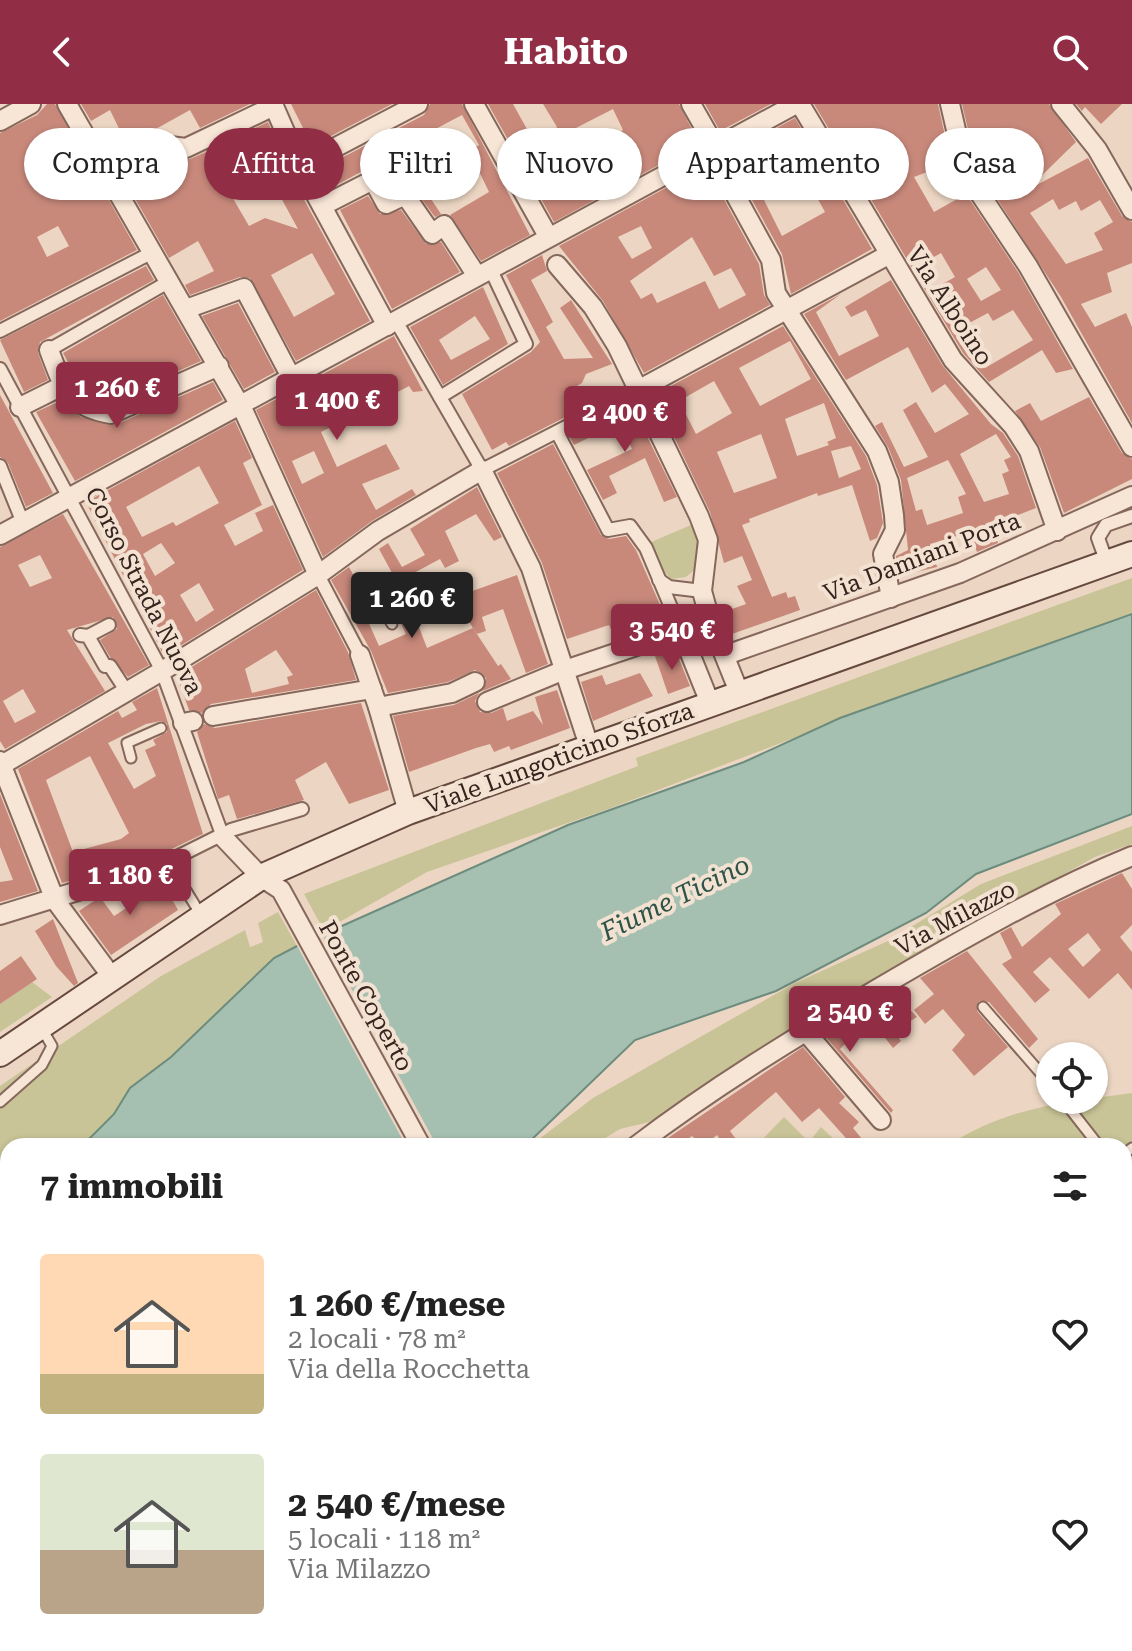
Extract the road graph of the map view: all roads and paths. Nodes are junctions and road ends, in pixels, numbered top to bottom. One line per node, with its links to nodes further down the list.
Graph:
1 (31, 104): 10 (street)
2 (67, 104): 11 (street)
3 (418, 104): 15 (street)
4 (474, 104): 23 (street)
5 (691, 104): 13 (street)
6 (798, 104): 14 (street); 25 (street, Via Alboino)
7 (950, 104): 43 (street)
8 (1061, 104): 22 (street)
9 (274, 105): 12 (street); 16 (street)
10 (0, 121)
11 (81, 128)
12 (284, 128)
13 (702, 128)
14 (751, 128)
15 (344, 143)
16 (188, 147)
17 (658, 178): 23 (street)
18 (122, 200): 24 (street)
19 (319, 200): 21 (street)
20 (739, 200): 29 (street)
21 (322, 206): 27 (street); 31 (street)
22 (1132, 210)
23 (544, 240): 27 (street)
24 (153, 252): 28 (street); 32 (street)
25 (888, 255): 29 (street); 50 (street, Via Alboino)
26 (557, 265): 38 (street)
27 (483, 272): 31 (street); 39 (street)
28 (170, 281): 30 (street); 33 (street)
29 (786, 307): 38 (street); 57 (street)
30 (186, 309): 34 (street); 36 (street)
31 (391, 324): 36 (street); 39 (street)
32 (0, 331)
33 (49, 350): 37 (street)
34 (219, 366): 37 (street); 40 (street)
35 (0, 369): 41 (street, Corso Strada Nuova)
36 (291, 377): 40 (street)
37 (62, 386): 41 (street)
38 (638, 390): 42 (street); 56 (street)
39 (440, 397): 45 (street)
40 (240, 404): 47 (street); 54 (street)
41 (20, 407): 47 (street, Corso Strada Nuova)
42 (557, 432): 45 (street); 55 (street)
43 (1132, 447)
44 (0, 466): 49 (street)
45 (482, 470): 54 (street); 66 (street)
46 (1132, 496): 50 (street, Via Damiani Porta)
47 (70, 498): 49 (street); 59 (street, Corso Strada Nuova)
48 (1132, 516): 53 (street)
49 (23, 523): 51 (street)
50 (1057, 531): 57 (street, Via Damiani Porta)
51 (0, 535)
52 (1132, 554): 53 (main road, Viale Lungoticino Sforza)
53 (1107, 563): 69 (main road, Viale Lungoticino Sforza)
54 (318, 575): 63 (street); 65 (street)
55 (659, 580): 56 (street); 62 (street)
56 (702, 591): 60 (street)
57 (891, 598): 64 (street, Via Damiani Porta)
58 (383, 608): 61 (lane)
59 (120, 619): 65 (street, Corso Strada Nuova); 68 (street)
60 (710, 620): 62 (street); 64 (street)
61 (392, 624)
62 (681, 631): 66 (street); 72 (street)
63 (360, 655): 70 (street)
64 (726, 655): 69 (street)
65 (162, 671): 68 (street); 74 (street, Corso Strada Nuova)
66 (562, 671): 71 (street); 75 (street)
67 (475, 682): 70 (street)
68 (127, 692): 77 (street)
69 (739, 692): 72 (main road, Viale Lungoticino Sforza)
70 (375, 698): 73 (street); 79 (street)
71 (487, 702)
72 (710, 703): 75 (main road, Viale Lungoticino Sforza)
73 (213, 716)
74 (178, 723): 76 (lane); 80 (street, Corso Strada Nuova)
75 (590, 749): 79 (main road, Viale Lungoticino Sforza)
76 (131, 758)
77 (1, 764): 85 (street)
78 (302, 809): 80 (street)
79 (408, 812): 83 (main road, Viale Lungoticino Sforza)
80 (223, 837): 82 (street); 83 (street, Corso Strada Nuova)
81 (1129, 862): 91 (street, Via Milazzo)
82 (159, 866): 85 (street)
83 (261, 877): 87 (main road, Viale Lungoticino Sforza); 97 (street, Ponte Coperto)
84 (182, 884): 87 (lane)
85 (55, 900): 86 (street); 88 (street)
86 (0, 915)
87 (201, 916): 88 (main road, Viale Lungoticino Sforza)
88 (112, 977): 90 (main road, Viale Lungoticino Sforza)
89 (983, 1007): 93 (lane)
90 (40, 1026): 92 (main road, Viale Lungoticino Sforza); 94 (lane)
91 (805, 1031): 96 (street); 98 (street, Via Milazzo)
92 (0, 1054)
93 (1036, 1068)
94 (0, 1102)
95 (1074, 1114): 99 (lane)
96 (881, 1120)
97 (417, 1138)
98 (646, 1138)
99 (1093, 1138)

